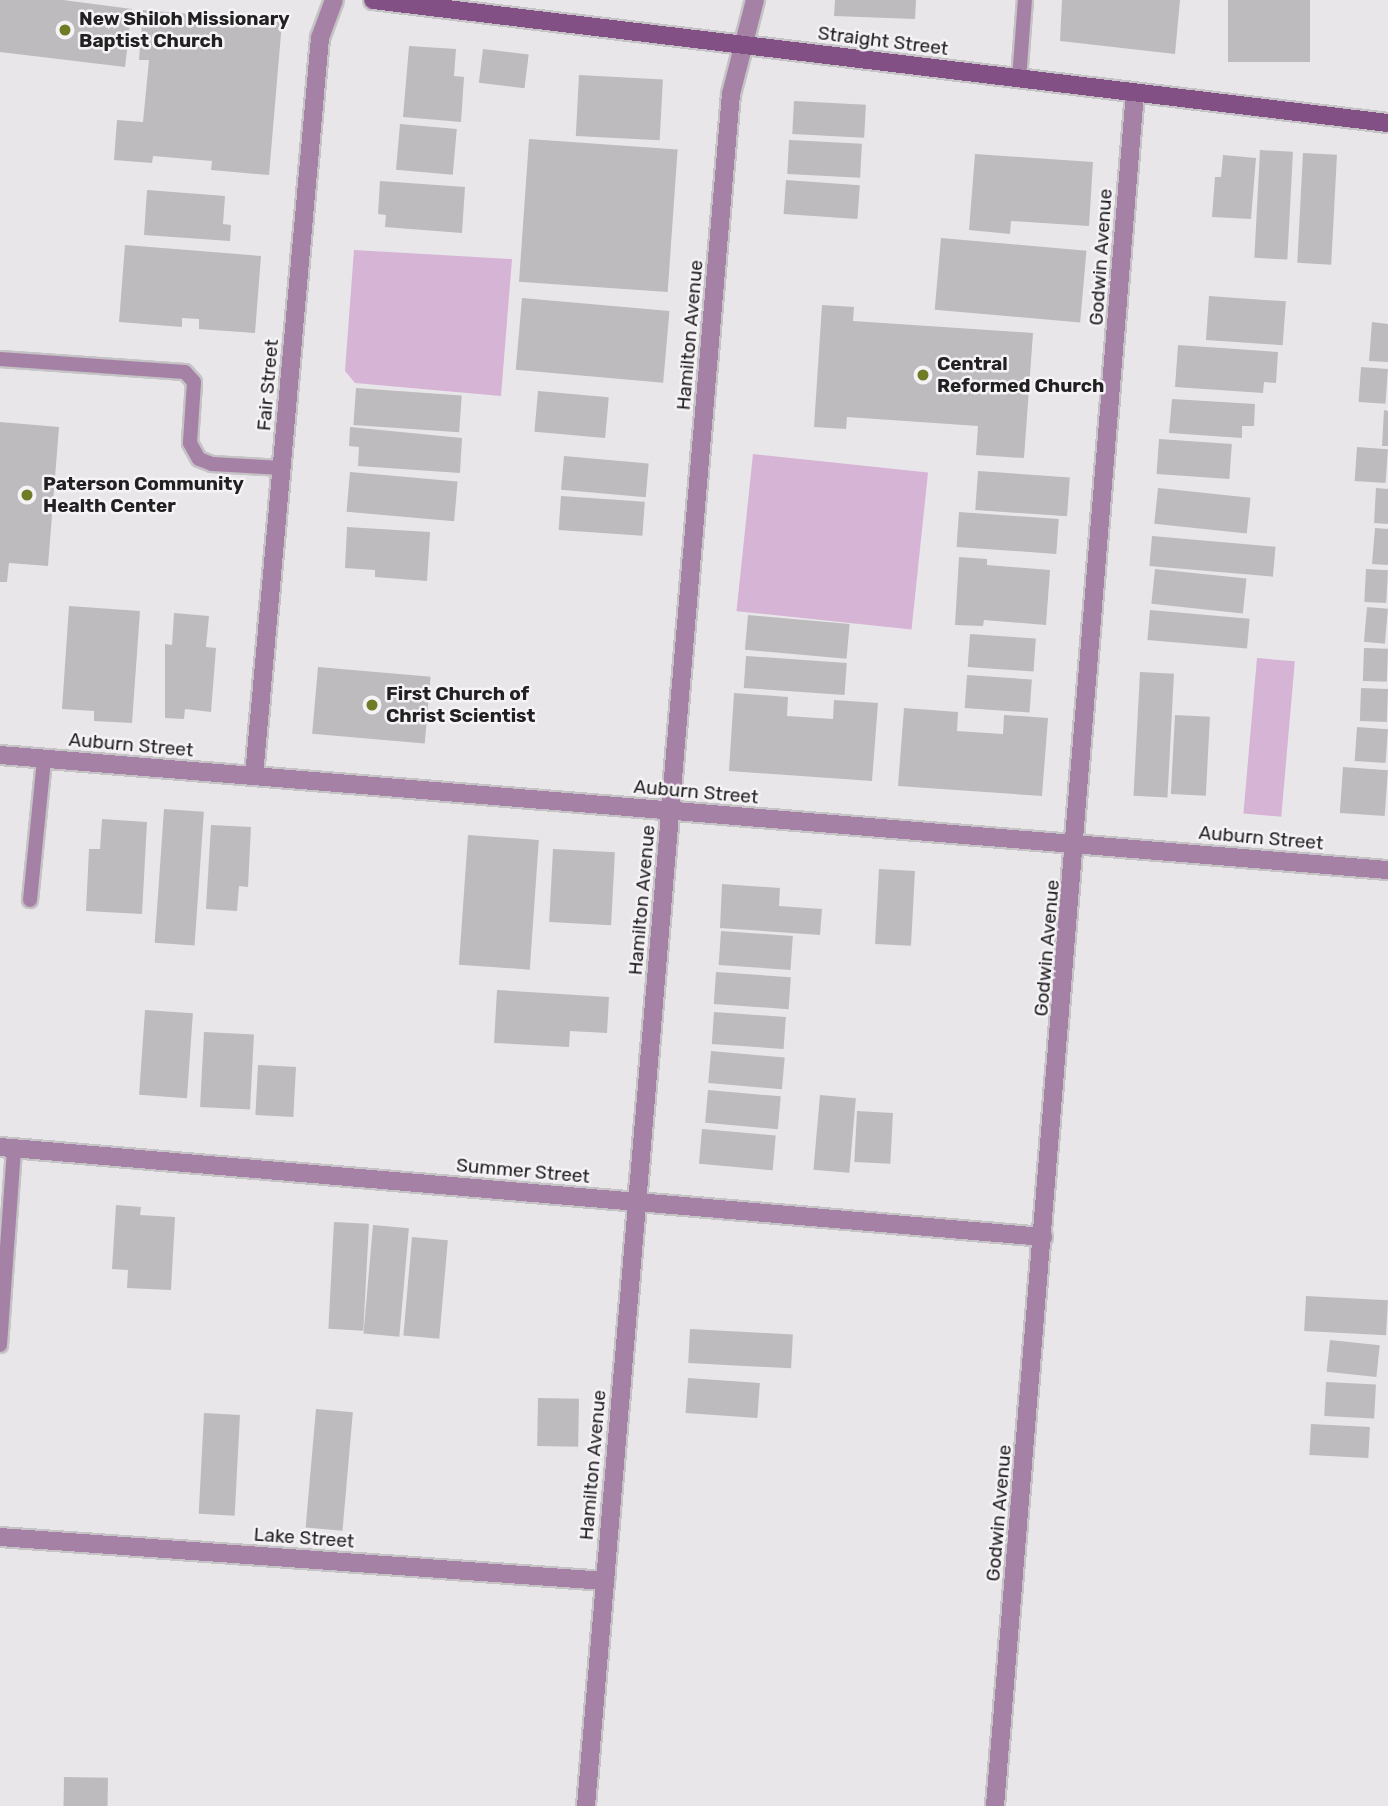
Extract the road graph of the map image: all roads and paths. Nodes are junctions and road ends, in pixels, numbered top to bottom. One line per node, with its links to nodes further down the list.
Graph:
1 (334, 0): 10 (street, Fair Street)
2 (373, 0): 5 (main road, Straight Street)
3 (755, 0): 5 (street, Hamilton Avenue)
4 (1025, 0): 6 (lane)
5 (744, 45): 6 (main road, Straight Street); 14 (street, Hamilton Avenue)
6 (1019, 79): 7 (main road, Straight Street)
7 (1135, 93): 8 (main road, Straight Street); 15 (street, Godwin Avenue)
8 (1388, 123)
9 (0, 359): 10 (lane)
10 (282, 468): 13 (street, Fair Street)
11 (0, 755): 12 (street, Auburn Street)
12 (44, 759): 13 (street, Auburn Street); 17 (lane)
13 (254, 776): 14 (street, Auburn Street)
14 (670, 811): 15 (street, Auburn Street); 19 (street, Hamilton Avenue)
15 (1077, 845): 16 (street, Auburn Street); 21 (street, Godwin Avenue)
16 (1388, 870)
17 (30, 900)
18 (7, 1148): 19 (street, Summer Street); 20 (lane)
19 (637, 1202): 21 (street, Summer Street); 24 (street, Hamilton Avenue)
20 (4, 1217): 22 (lane)
21 (1043, 1237): 26 (street, Godwin Avenue)
22 (0, 1345)
23 (0, 1537): 24 (street, Lake Street)
24 (605, 1581): 25 (street, Hamilton Avenue)
25 (586, 1806)
26 (995, 1806)

